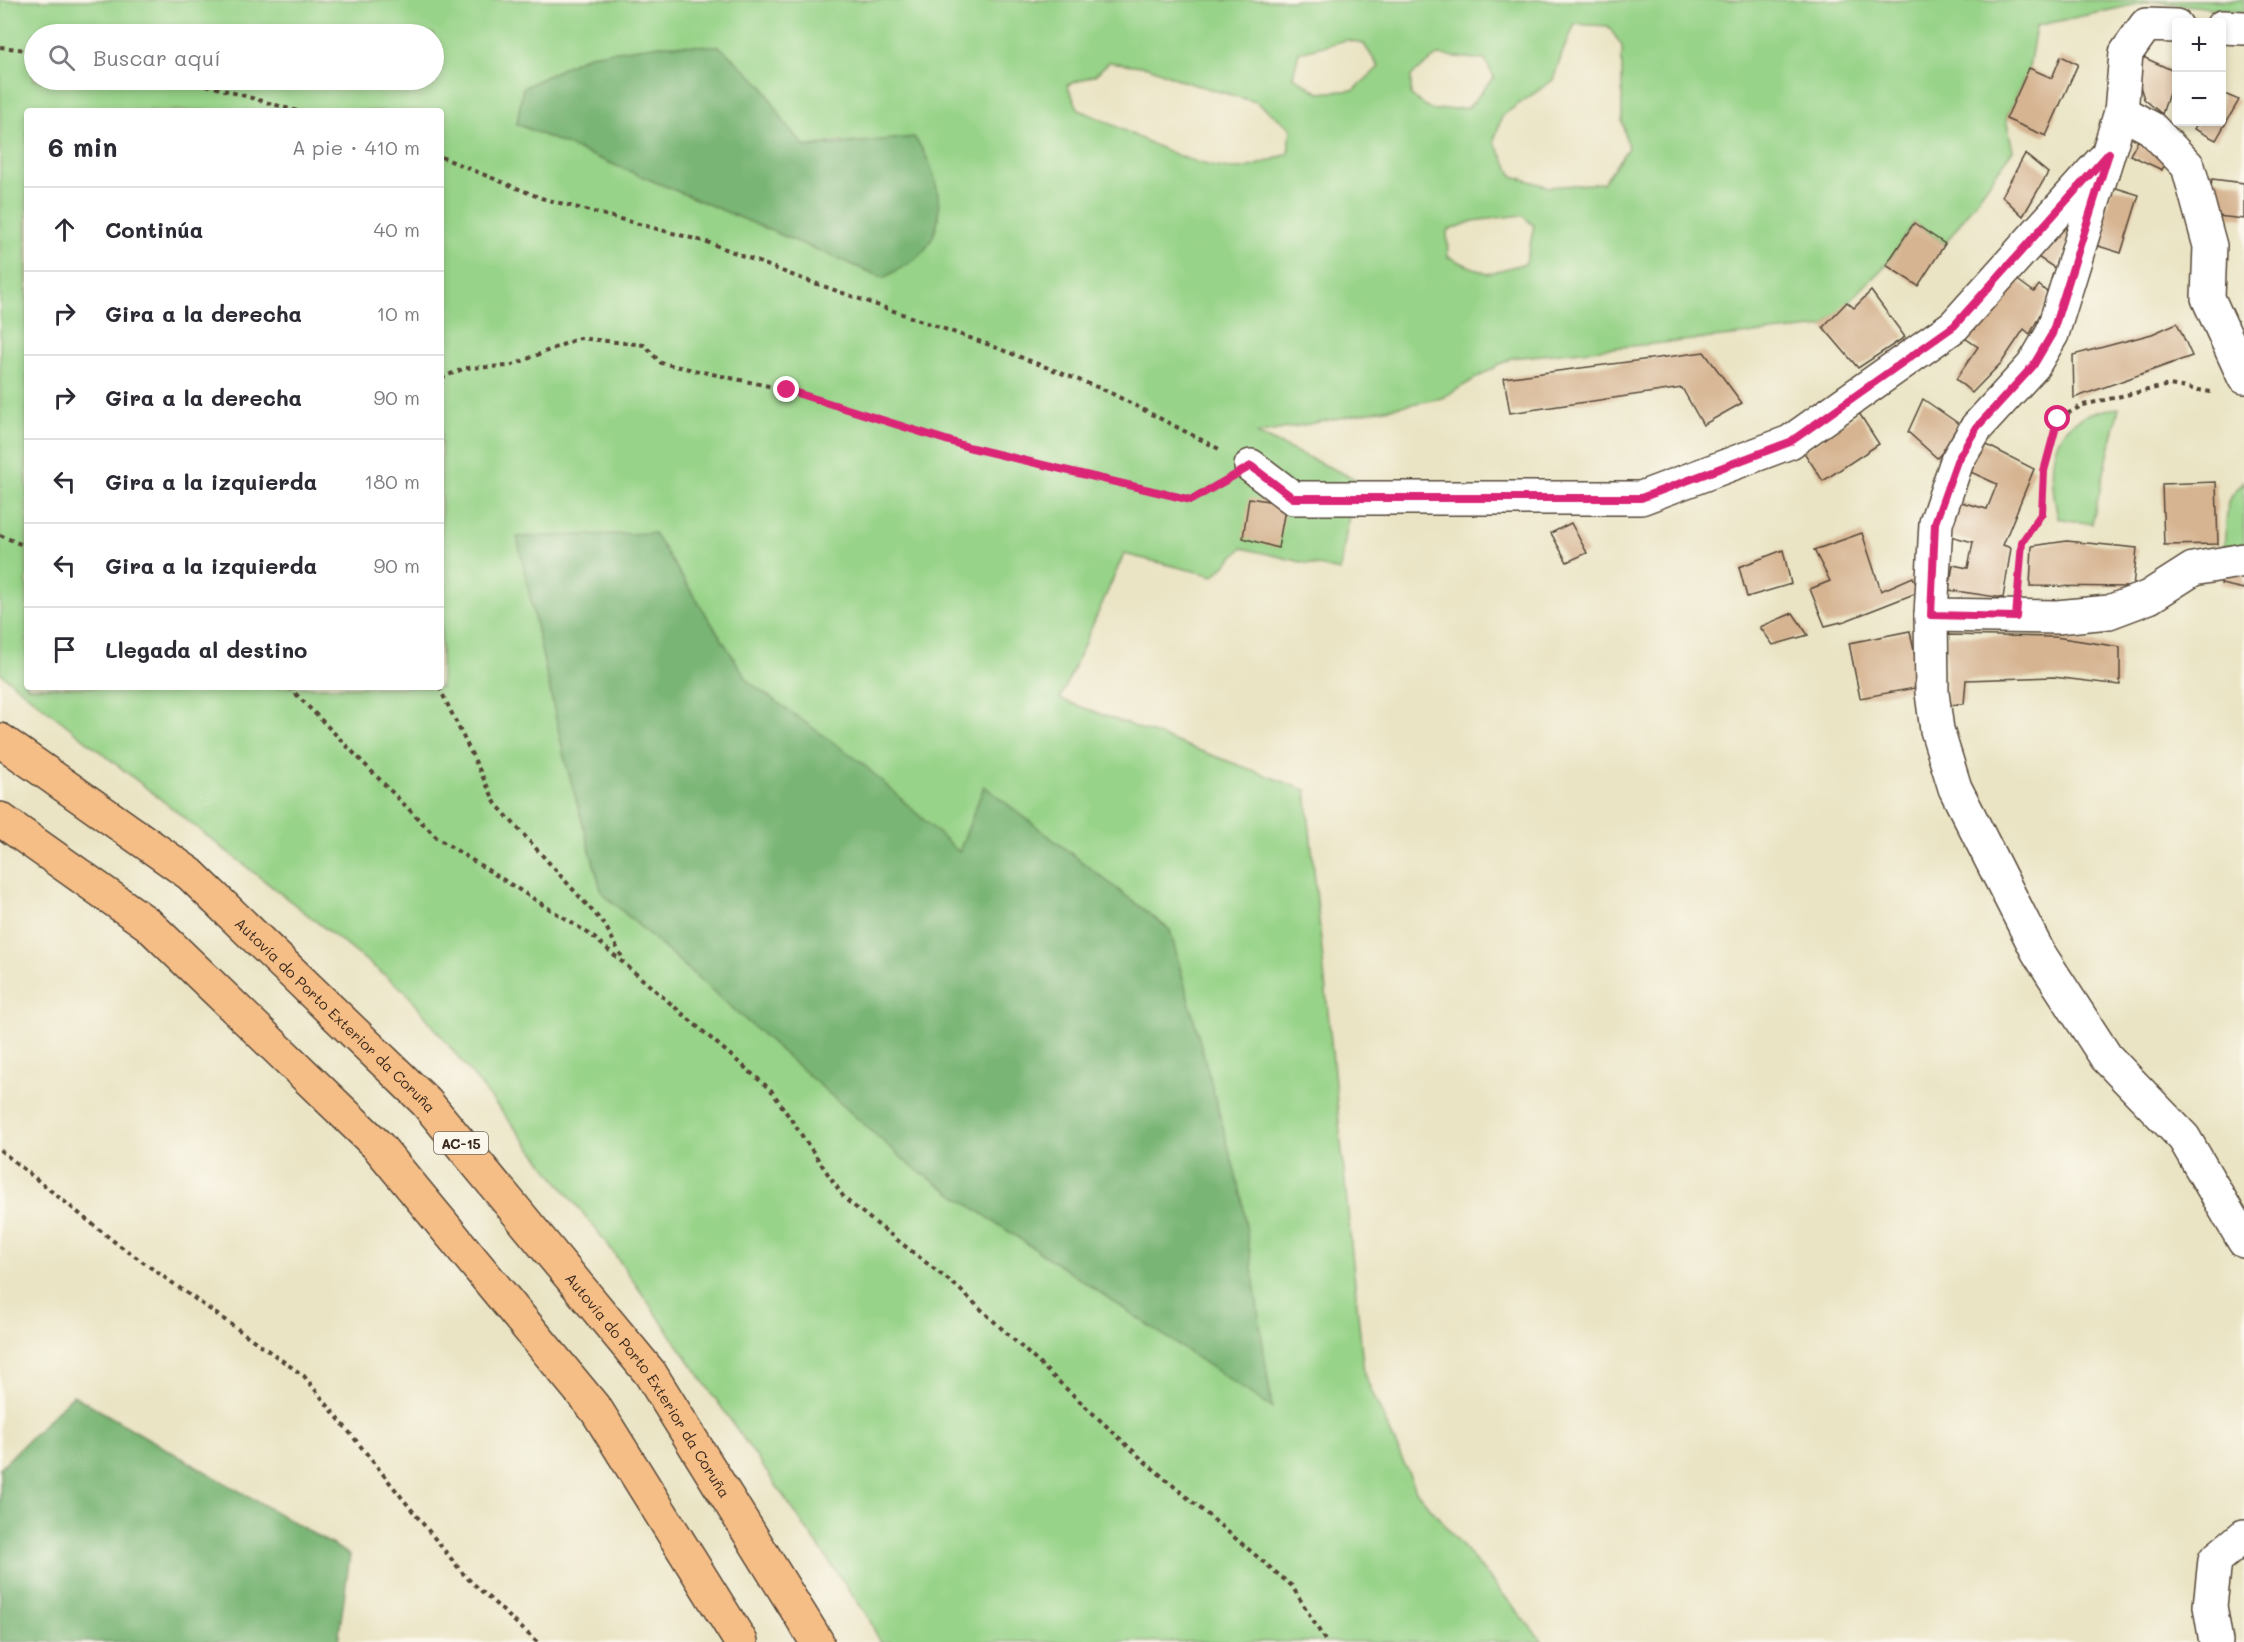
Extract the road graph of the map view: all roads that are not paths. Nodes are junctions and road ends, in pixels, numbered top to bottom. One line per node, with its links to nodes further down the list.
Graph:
1 (2172, 26): 4 (street)
2 (2226, 27): 3 (street)
3 (2244, 28)
4 (2121, 112): 5 (street); 6 (street)
5 (2109, 153): 7 (street); 9 (street)
6 (2244, 377)
7 (1251, 466)
8 (2244, 560): 9 (street)
9 (1931, 615): 12 (street)
10 (0, 740): 15 (highway, Autovía do Porto Exterior da Coruña / AC-15)
11 (0, 819): 14 (highway)
12 (2244, 1241)
13 (2244, 1536): 16 (street)
14 (741, 1642)
15 (817, 1642)
16 (2216, 1642)

